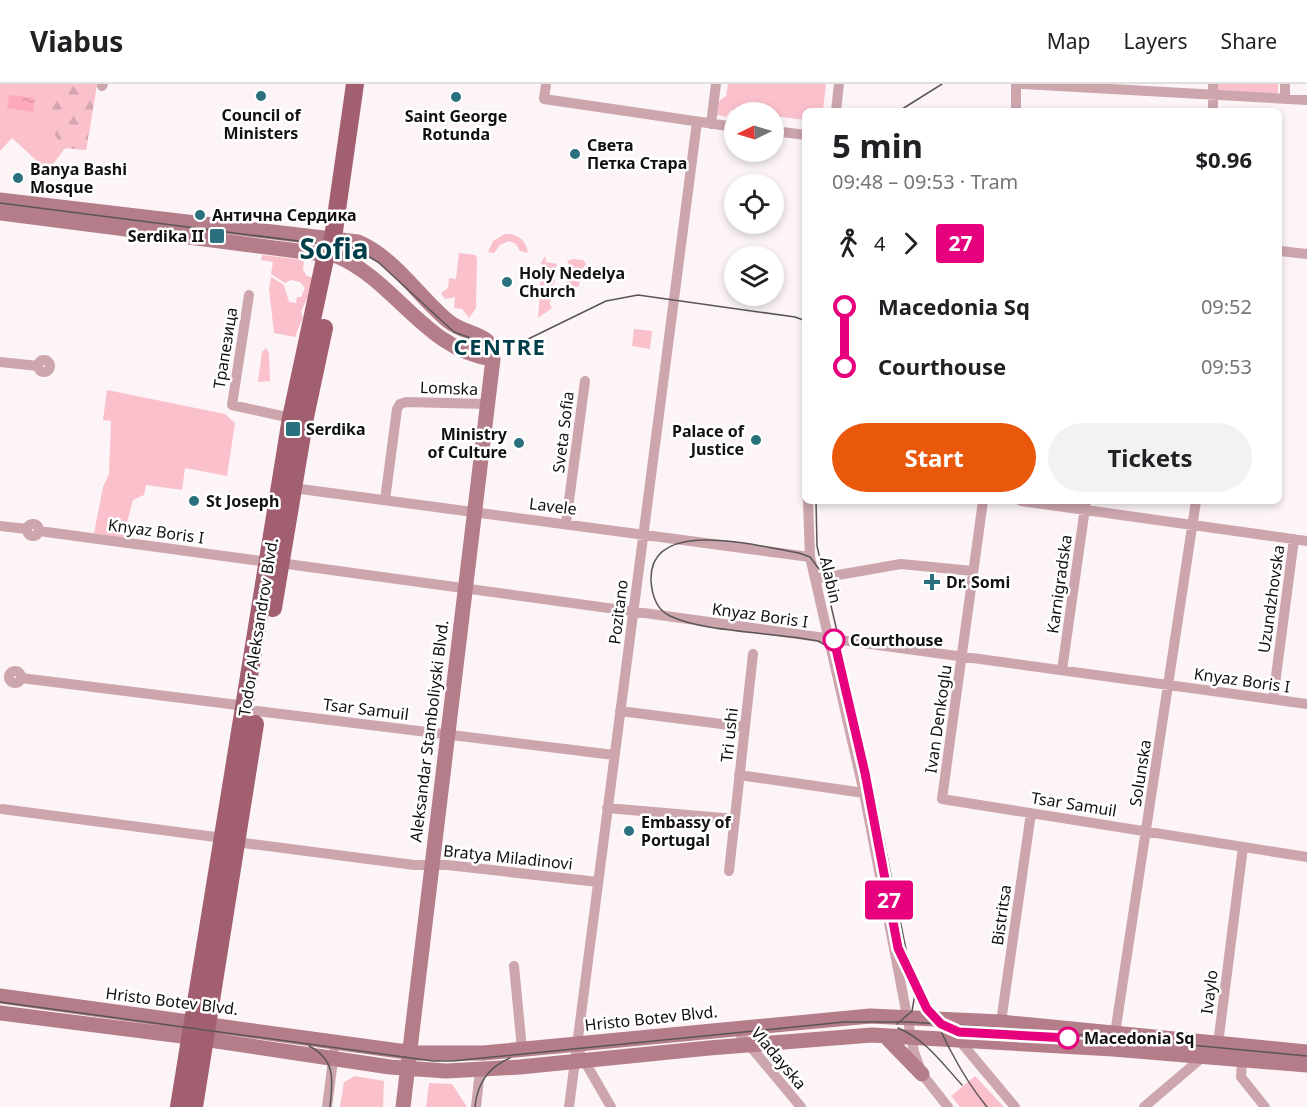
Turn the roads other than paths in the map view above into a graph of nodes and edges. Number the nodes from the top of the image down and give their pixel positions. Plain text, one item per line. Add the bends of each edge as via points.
1 (355, 84) edge
2 (546, 84) edge
3 (716, 84) edge
4 (839, 84) edge
5 (1016, 84) edge
6 (1023, 84) edge
7 (1285, 84) edge
8 (1213, 89) edge
9 (1285, 98) junction
10 (1307, 100) edge
11 (836, 108) edge
12 (1016, 108) edge
13 (1213, 108) edge
14 (697, 122) junction
15 (711, 124) junction
16 (724, 126) edge
17 (784, 132) edge
18 (802, 134) edge
19 (0, 200) edge
20 (0, 213) edge
21 (332, 249) junction
22 (1282, 250) edge
23 (1307, 254) edge
24 (249, 295) dead end
25 (492, 353) junction
26 (0, 362) edge
27 (38, 366) dead end
28 (585, 381) dead end
29 (487, 404) junction
30 (291, 418) junction
31 (292, 488) junction
32 (385, 500) junction
33 (808, 504) edge
34 (983, 504) edge
35 (1059, 504) edge
36 (1196, 504) edge
37 (1085, 506) edge
38 (474, 512) junction
39 (566, 523) junction
40 (1193, 525) junction
41 (0, 526) edge
42 (643, 533) junction
43 (1294, 539) junction
44 (1307, 541) edge
45 (810, 557) junction
46 (274, 562) junction
47 (973, 571) junction
48 (815, 579) junction
49 (465, 588) junction
50 (633, 611) junction
51 (830, 639) junction
52 (753, 654) dead end
53 (961, 657) junction
54 (1062, 670) junction
55 (4, 676) edge
56 (1169, 685) junction
57 (1273, 699) junction
58 (1307, 704) edge
59 (251, 708) junction
60 (620, 711) junction
61 (745, 727) junction
62 (447, 734) junction
63 (614, 755) junction
64 (740, 775) junction
65 (864, 793) junction
66 (942, 799) joint
67 (1, 808) edge
68 (607, 808) junction
69 (1031, 813) junction
70 (735, 819) junction
71 (1147, 831) junction
72 (230, 840) junction
73 (1244, 847) junction
74 (1307, 857) edge
75 (432, 864) junction
76 (729, 871) dead end
77 (598, 882) junction
78 (514, 966) dead end
79 (0, 996) edge
80 (0, 1014) edge
81 (908, 1017) junction
82 (932, 1019) junction
83 (1001, 1022) junction
84 (735, 1028) junction
85 (199, 1030) junction
86 (885, 1036) junction
87 (912, 1039) junction
88 (959, 1040) junction
89 (977, 1040) junction
90 (1114, 1041) junction
91 (577, 1044) junction
92 (1218, 1044) junction
93 (748, 1045) junction
94 (522, 1048) junction
95 (334, 1050) junction
96 (1307, 1052) edge
97 (409, 1053) junction
98 (972, 1057) junction
99 (1205, 1057) junction
100 (1242, 1060) junction
101 (579, 1062) junction
102 (1307, 1065) edge
103 (407, 1069) junction
104 (480, 1070) junction
105 (922, 1074) junction
106 (179, 1107) edge
107 (194, 1107) edge
108 (327, 1107) edge
109 (403, 1107) edge
110 (476, 1107) edge
111 (569, 1107) edge
112 (610, 1107) edge
113 (801, 1107) edge
114 (948, 1107) edge
115 (1015, 1107) edge
116 (1144, 1107) edge
117 (1265, 1107) edge

1 - 21 main road
2 - 14 street via 544,99
3 - 15 street
4 - 11 street
5 - 12 street
6 - 8 street
7 - 9 street
8 - 9 street
8 - 13 street
9 - 10 street
14 - 15 street
14 - 42 street, Pozitano
15 - 16 street
17 - 18 street
19 - 21 main road
20 - 21 main road
21 - 25 main road via 369,274 442,341 461,351
21 - 25 main road via 358,242 375,250 448,321 469,334 486,338
21 - 30 main road, Todor Aleksandrov Blvd.
21 - 31 main road, Todor Aleksandrov Blvd.
22 - 23 street
24 - 30 street, Трапезица via 232,405
25 - 29 main road, Aleksandar Stamboliyski Blvd.
26 - 27 street
28 - 39 street, Sveta Sofia
29 - 32 street, Lomska via 400,404
29 - 38 main road, Aleksandar Stamboliyski Blvd.
30 - 46 main road, Todor Aleksandrov Blvd.
31 - 32 street, Lavele
31 - 46 main road, Todor Aleksandrov Blvd.
32 - 38 street, Lavele
33 - 45 street, Alabin
34 - 47 street, Ivan Denkoglu
35 - 37 street
36 - 40 street, Solunska
37 - 40 street
37 - 54 street, Karnigradska
38 - 39 street, Lavele
38 - 49 main road, Aleksandar Stamboliyski Blvd.
39 - 42 street, Lavele
40 - 43 street
40 - 56 street, Solunska
41 - 46 street, Knyaz Boris I via 27,529 34,524 39,531
42 - 45 street, Lavele
42 - 50 street, Pozitano
43 - 44 street
43 - 57 street, Uzundzhovska
45 - 48 street, Alabin
46 - 49 street, Knyaz Boris I
46 - 59 main road, Todor Aleksandrov Blvd.
47 - 48 street via 901,564
47 - 53 street, Ivan Denkoglu
48 - 51 street, Alabin
49 - 50 street, Knyaz Boris I
49 - 62 main road, Aleksandar Stamboliyski Blvd.
50 - 51 street, Knyaz Boris I
50 - 60 street, Pozitano
51 - 53 street, Knyaz Boris I
51 - 65 street, Alabin
52 - 61 street, Tri ushi
53 - 54 street, Knyaz Boris I
53 - 66 street, Ivan Denkoglu
54 - 56 street, Knyaz Boris I
55 - 59 street, Tsar Samuil via 14,683 21,678
56 - 57 street, Knyaz Boris I
56 - 71 street, Solunska
57 - 58 street, Knyaz Boris I
59 - 62 street, Tsar Samuil
59 - 72 main road, Todor Aleksandrov Blvd.
60 - 61 street
60 - 63 street, Pozitano
61 - 64 street, Tri ushi
62 - 63 street, Tsar Samuil
62 - 75 main road, Aleksandar Stamboliyski Blvd.
63 - 68 street, Pozitano
64 - 65 street
64 - 70 street, Tri ushi
65 - 81 street, Alabin
66 - 69 street, Tsar Samuil
67 - 72 street, Bratya Miladinovi
68 - 70 street
68 - 77 street, Pozitano
69 - 71 street, Tsar Samuil
69 - 83 street, Bistritsa
70 - 76 street, Tri ushi
71 - 73 street, Tsar Samuil
71 - 90 street, Solunska
72 - 75 street, Bratya Miladinovi
72 - 85 main road, Todor Aleksandrov Blvd.
73 - 74 street, Tsar Samuil
73 - 92 street, Ivaylo
75 - 77 street, Bratya Miladinovi
75 - 97 main road, Aleksandar Stamboliyski Blvd.
77 - 91 street, Pozitano
78 - 94 street
79 - 85 main road, Hristo Botev Blvd.
80 - 85 main road, Hristo Botev Blvd.
81 - 82 main road, Hristo Botev Blvd.
81 - 84 main road, Hristo Botev Blvd. via 843,1017
81 - 87 street, Alabin
82 - 83 main road, Hristo Botev Blvd.
82 - 88 street
83 - 90 main road, Hristo Botev Blvd.
84 - 91 main road, Hristo Botev Blvd.
84 - 93 street, Vladayska
85 - 95 main road, Hristo Botev Blvd.
85 - 106 main road, Todor Aleksandrov Blvd.
85 - 107 main road, Todor Aleksandrov Blvd.
86 - 87 main road, Hristo Botev Blvd.
86 - 93 main road, Hristo Botev Blvd.
86 - 105 main road
87 - 88 main road, Hristo Botev Blvd.
87 - 105 street, Alabin
88 - 89 main road, Hristo Botev Blvd.
88 - 98 street
89 - 90 main road, Hristo Botev Blvd.
89 - 98 street via 972,1046
90 - 92 main road, Hristo Botev Blvd.
90 - 99 main road, Hristo Botev Blvd.
91 - 94 main road, Hristo Botev Blvd.
91 - 101 street, Pozitano
92 - 96 main road, Hristo Botev Blvd.
92 - 99 street
93 - 101 main road, Hristo Botev Blvd.
93 - 113 street, Vladayska
94 - 97 main road, Hristo Botev Blvd. via 465,1054
95 - 97 main road, Hristo Botev Blvd.
95 - 103 main road, Hristo Botev Blvd.
95 - 108 street
97 - 103 main road, Aleksandar Stamboliyski Blvd.
98 - 115 street
99 - 100 main road, Hristo Botev Blvd.
99 - 116 street
100 - 102 main road, Hristo Botev Blvd.
100 - 117 street via 1241,1077
101 - 104 main road, Hristo Botev Blvd.
101 - 111 street, Pozitano
101 - 112 street
103 - 104 main road, Hristo Botev Blvd.
103 - 109 main road, Aleksandar Stamboliyski Blvd.
104 - 110 street
105 - 114 street

